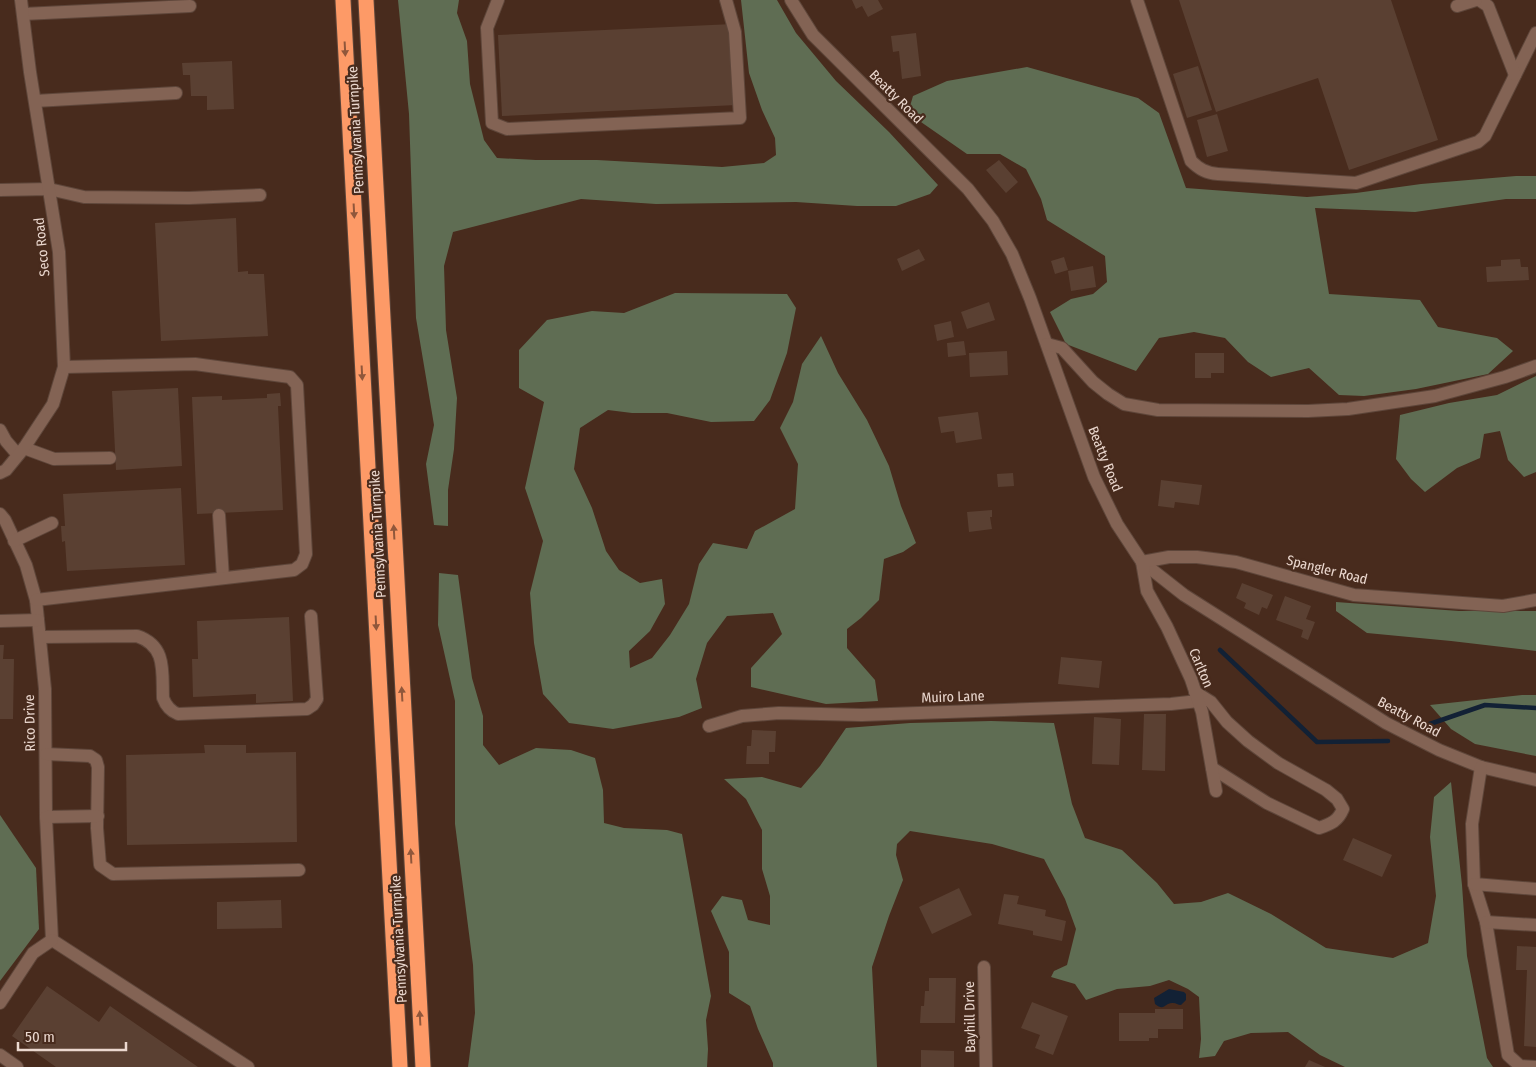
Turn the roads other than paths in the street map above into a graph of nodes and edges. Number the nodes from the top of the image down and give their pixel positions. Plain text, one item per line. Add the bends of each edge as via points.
1 (21, 0) edge
2 (343, 0) edge
3 (366, 0) edge
4 (498, 0) edge
5 (726, 0) edge
6 (791, 0) edge
7 (1137, 0) edge
8 (1477, 0) edge
9 (190, 6) dead end
10 (1457, 6) dead end
11 (23, 14) junction
12 (1536, 34) edge
13 (1515, 75) junction
14 (176, 93) dead end
15 (35, 101) junction
16 (49, 189) junction
17 (0, 190) edge
18 (260, 195) dead end
19 (1046, 344) junction
20 (1536, 366) edge
21 (64, 367) junction
22 (0, 430) edge
23 (21, 452) junction
24 (110, 458) dead end
25 (0, 474) edge
26 (0, 514) edge
27 (219, 516) dead end
28 (52, 523) dead end
29 (14, 541) junction
30 (1142, 562) junction
31 (224, 578) junction
32 (36, 600) junction
33 (1536, 600) edge
34 (311, 616) dead end
35 (38, 620) junction
36 (0, 621) edge
37 (40, 637) junction
38 (1197, 697) junction
39 (710, 726) dead end
40 (46, 754) junction
41 (1481, 767) junction
42 (1212, 768) junction
43 (1536, 780) edge
44 (1216, 791) dead end
45 (98, 816) junction
46 (46, 817) junction
47 (299, 870) dead end
48 (1474, 884) junction
49 (1536, 889) edge
50 (1486, 922) junction
51 (1536, 925) edge
52 (52, 940) junction
53 (984, 967) dead end
54 (0, 1004) edge
55 (0, 1055) edge
56 (1536, 1066) edge
57 (17, 1067) edge
58 (248, 1067) edge
59 (400, 1067) edge
60 (423, 1067) edge
61 (986, 1067) edge

1 - 11 street, Seco Road
2 -> 59 highway, Pennsylvania Turnpike
60 -> 3 highway, Pennsylvania Turnpike
4 - 5 street via 487,28 492,123 507,128 740,118 735,32
6 - 19 street, Beatty Road via 812,34 968,189 993,221 1012,254
7 - 13 street via 1192,161 1208,173 1361,182 1478,142 1485,136
8 - 10 street
8 - 13 street via 1488,6
9 - 11 street
11 - 15 street, Seco Road
12 - 13 street
14 - 15 street
15 - 16 street, Seco Road
16 - 17 street
16 - 18 street via 84,197
16 - 21 street, Seco Road via 59,252
19 - 20 street via 1062,348 1093,382 1124,404 1158,410 1348,409 1435,396
19 - 30 street, Beatty Road via 1094,478 1116,524
21 - 23 street, Seco Road via 53,404
21 - 31 street via 195,364 284,375 298,385 305,559 294,570
22 - 23 street
23 - 24 street via 54,459
23 - 25 street, Seco Road
26 - 29 street, Rico Drive
27 - 31 street
28 - 29 street
29 - 32 street, Rico Drive via 26,565
30 - 33 street, Spangler Road via 1169,557 1236,562 1354,595 1503,606
30 - 38 street, Carlton via 1147,591 1167,627
30 - 41 street, Beatty Road via 1184,595 1386,723
31 - 32 street
32 - 35 street, Rico Drive
34 - 37 street via 317,699 307,709 178,714 165,704 161,658 146,638
35 - 36 street
35 - 37 street, Rico Drive
37 - 40 street, Rico Drive
38 - 39 street, Muiro Lane via 1171,704 862,715 779,712 742,716
38 - 42 street, Carlton
38 - 42 street via 1211,702 1248,742 1278,764 1326,790 1343,809 1332,824 1319,828 1268,803
40 - 45 street via 90,756 96,760
40 - 46 street, Rico Drive
41 - 43 street, Beatty Road
41 - 48 street via 1472,824
42 - 44 street, Carlton
45 - 46 street
45 - 47 street via 100,865 114,874
46 - 52 street, Rico Drive
48 - 49 street
48 - 50 street
50 - 51 street
50 - 56 street via 1508,1055 1520,1066
52 - 54 street via 32,953
52 - 58 street
53 - 61 street, Bayhill Drive
55 - 57 street

